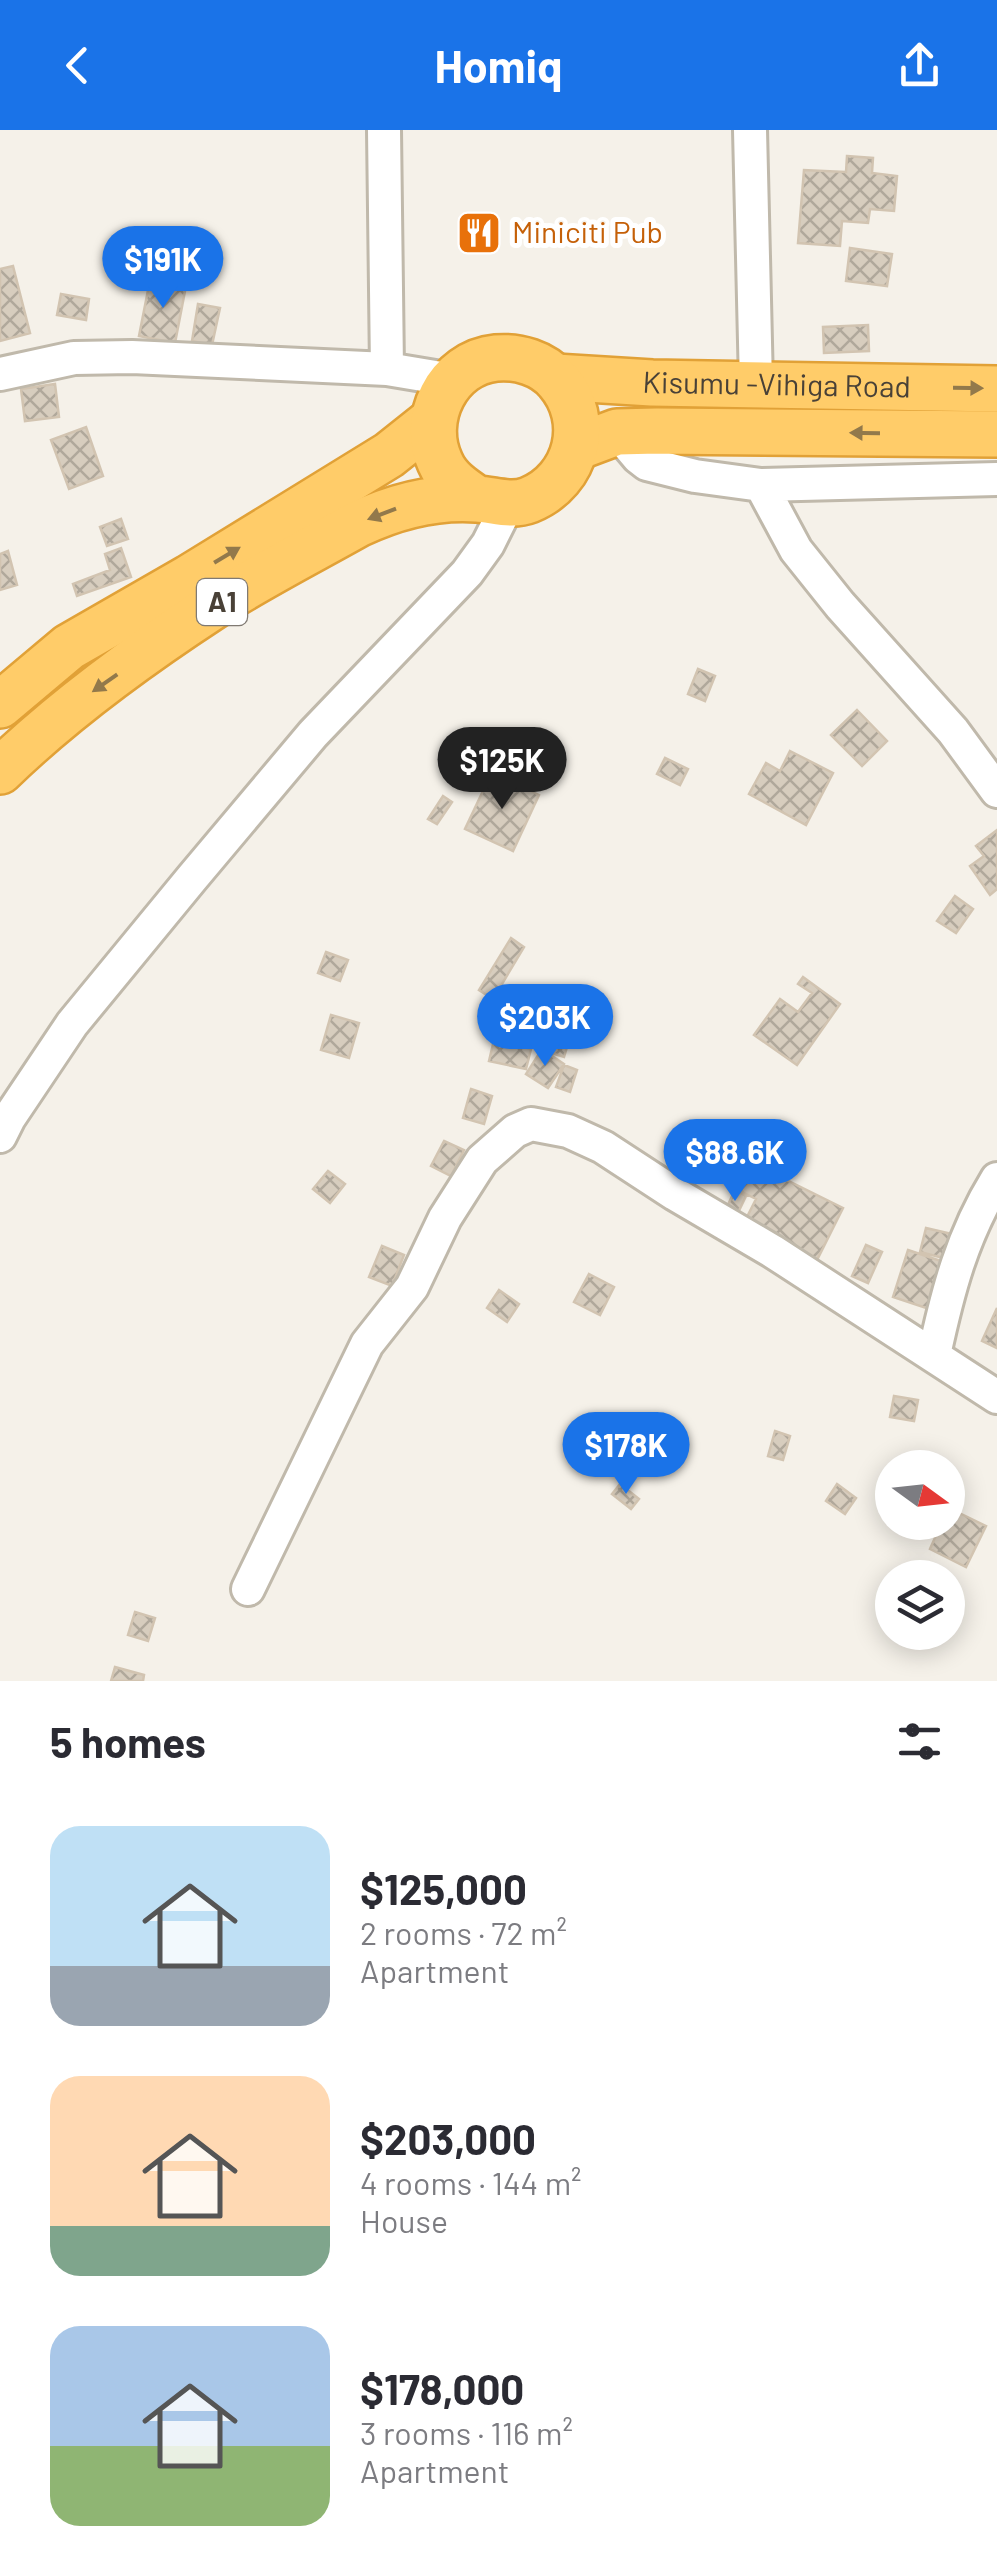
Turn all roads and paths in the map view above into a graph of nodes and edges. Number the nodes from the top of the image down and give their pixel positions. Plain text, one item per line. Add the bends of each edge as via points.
1 (384, 130) edge
2 (750, 130) edge
3 (387, 369) junction
4 (0, 374) edge
5 (556, 377) junction
6 (452, 380) junction
7 (756, 384) junction
8 (997, 389) edge
9 (433, 420) junction
10 (997, 434) edge
11 (597, 440) junction
12 (997, 480) edge
13 (761, 485) junction
14 (493, 501) junction
15 (0, 705) edge
16 (0, 771) edge
17 (997, 791) edge
18 (0, 1136) edge
19 (997, 1179) edge
20 (934, 1355) junction
21 (997, 1397) edge
22 (248, 1589) dead end

1 - 3 street
2 - 7 street
3 - 4 street via 74,358
3 - 6 street
5 - 6 highway via 537,364 492,358
5 - 7 highway, Kisumu -Vihiga Road
5 - 11 highway via 578,422
6 - 9 highway, A1
7 -> 8 highway, Kisumu -Vihiga Road
9 - 14 highway via 440,465 456,485
15 -> 9 highway, A1 via 68,647 389,455
10 -> 11 highway, Kisumu -Vihiga Road via 677,431
11 - 13 street via 647,464
11 - 14 highway, A1 via 550,489 527,501
12 - 13 street
13 - 17 street via 796,550
14 -> 16 highway, A1 via 411,504 342,533 213,607 84,697
14 - 18 street via 488,544 467,573 313,734 72,1024
19 - 20 street via 961,1252
20 - 21 street
20 - 22 street via 603,1147 531,1124 514,1130 482,1160 412,1287 367,1344

